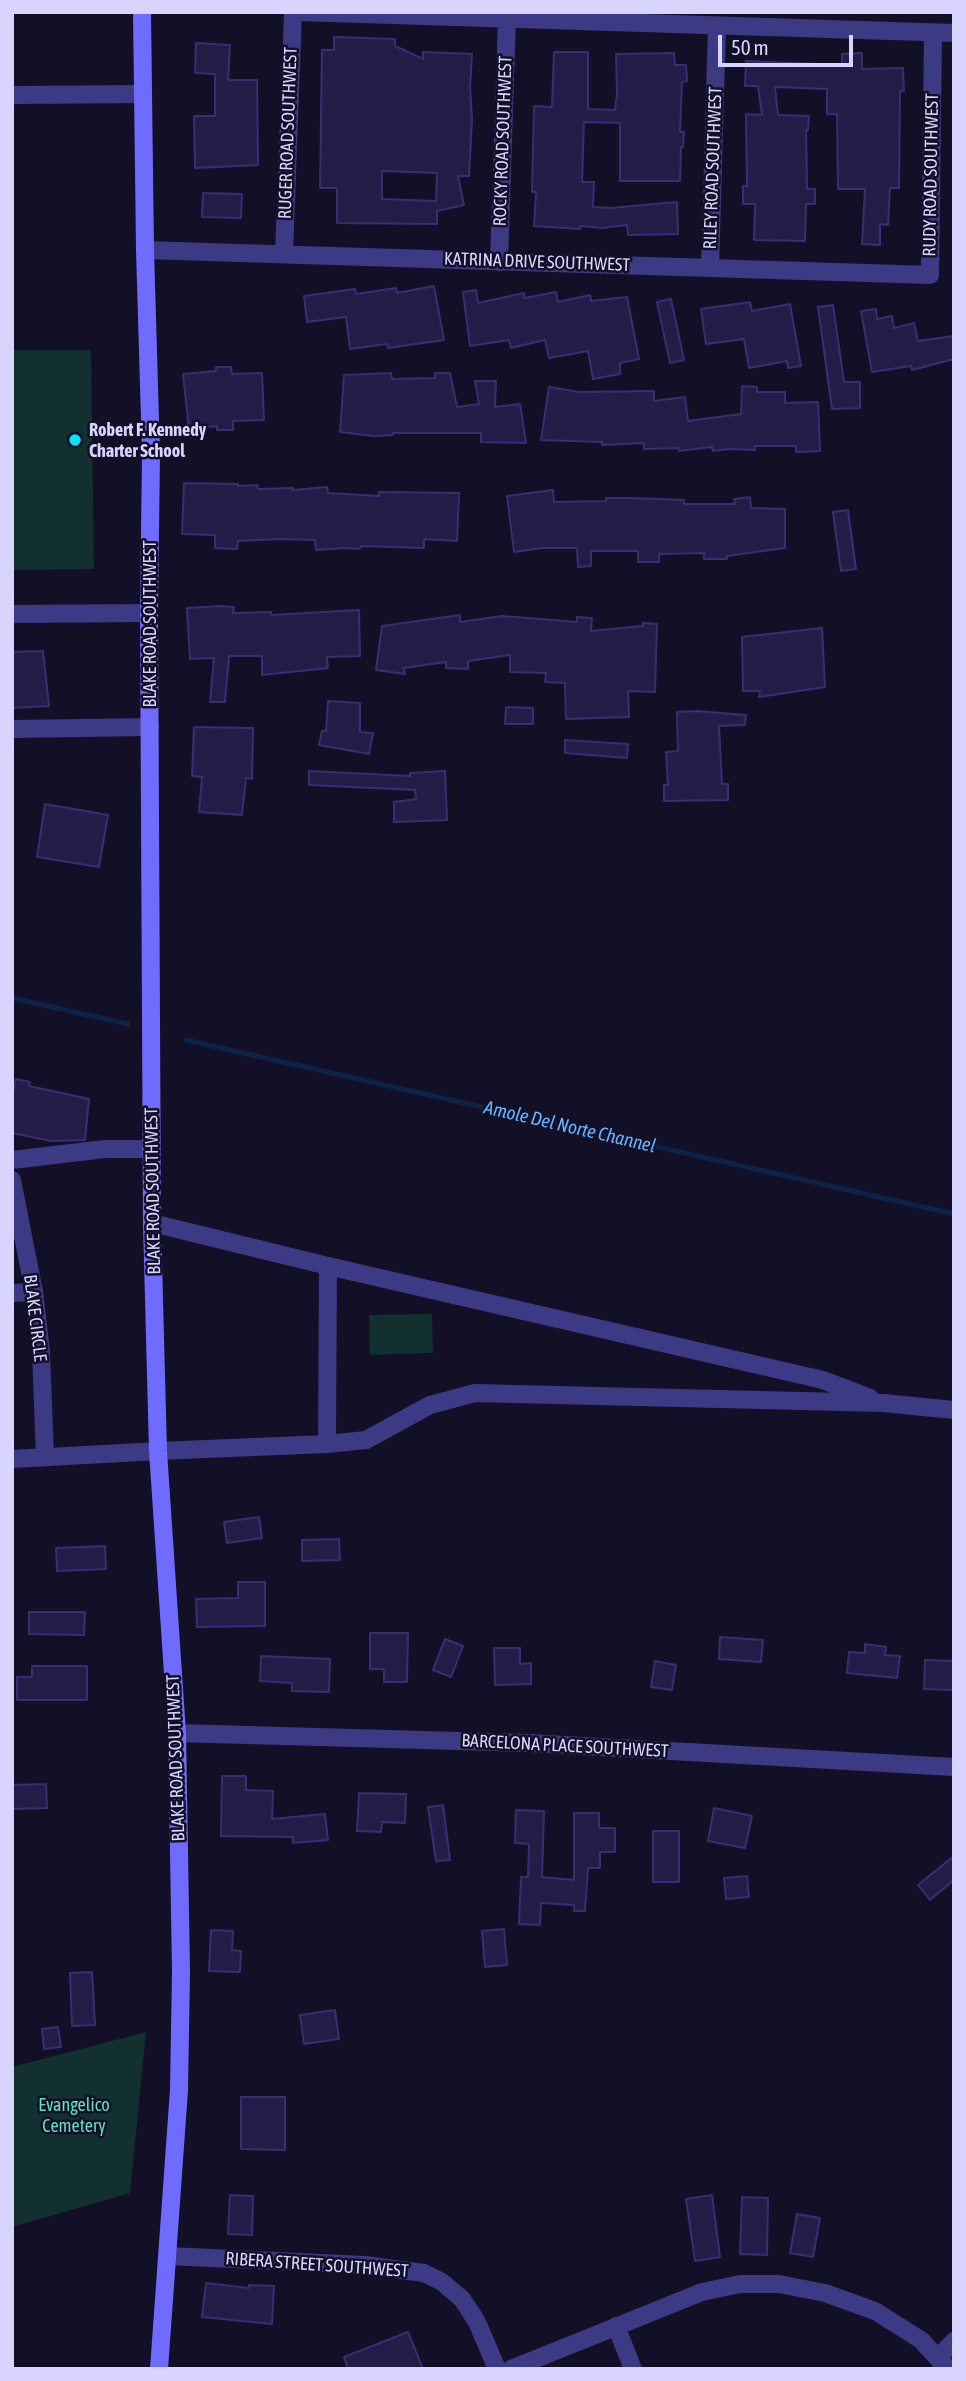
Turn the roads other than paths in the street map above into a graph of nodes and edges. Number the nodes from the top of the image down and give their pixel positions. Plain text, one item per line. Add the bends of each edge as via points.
1 (142, 12) edge
2 (293, 12) edge
3 (300, 12) edge
4 (507, 19) junction
5 (717, 26) junction
6 (933, 33) junction
7 (954, 33) edge
8 (143, 94) junction
9 (12, 95) edge
10 (145, 250) junction
11 (284, 254) junction
12 (499, 262) junction
13 (709, 267) junction
14 (930, 275) joint
15 (149, 613) junction
16 (12, 614) edge
17 (150, 727) junction
18 (12, 729) edge
19 (151, 1149) junction
20 (12, 1160) edge
21 (12, 1180) edge
22 (152, 1223) junction
23 (328, 1266) junction
24 (34, 1292) junction
25 (12, 1293) edge
26 (883, 1403) junction
27 (954, 1410) edge
28 (327, 1444) junction
29 (158, 1451) junction
30 (45, 1457) junction
31 (12, 1459) edge
32 (177, 1733) junction
33 (954, 1767) edge
34 (168, 2256) junction
35 (616, 2326) junction
36 (954, 2341) edge
37 (943, 2363) edge
38 (159, 2369) edge
39 (497, 2369) edge
40 (511, 2369) edge
41 (633, 2369) edge

1 - 8 main road, BLAKE ROAD SOUTHWEST
2 - 11 street, RUGER ROAD SOUTHWEST
3 - 4 street
4 - 5 street
4 - 12 street, ROCKY ROAD SOUTHWEST
5 - 6 street
5 - 13 street, RILEY ROAD SOUTHWEST
6 - 7 street
6 - 14 street, RUDY ROAD SOUTHWEST
8 - 9 street
8 - 10 main road, BLAKE ROAD SOUTHWEST
10 - 11 street, KATRINA DRIVE SOUTHWEST
10 - 15 main road, BLAKE ROAD SOUTHWEST via 151,453
11 - 12 street, KATRINA DRIVE SOUTHWEST
12 - 13 street, KATRINA DRIVE SOUTHWEST
13 - 14 street, KATRINA DRIVE SOUTHWEST
15 - 16 street
15 - 17 main road, BLAKE ROAD SOUTHWEST
17 - 18 street
17 - 19 main road, BLAKE ROAD SOUTHWEST
19 - 20 street via 106,1149
19 - 22 main road, BLAKE ROAD SOUTHWEST
21 - 24 street, BLAKE CIRCLE
22 - 23 street
22 - 29 main road, BLAKE ROAD SOUTHWEST
23 - 26 street via 824,1380
23 - 28 street
24 - 25 street
24 - 30 street, BLAKE CIRCLE
26 - 27 street
26 - 28 street via 475,1393 430,1405 366,1440
28 - 29 street
29 - 30 street
29 - 32 main road, BLAKE ROAD SOUTHWEST
30 - 31 street
32 - 33 street, BARCELONA PLACE SOUTHWEST via 528,1743
32 - 34 main road, BLAKE ROAD SOUTHWEST via 179,2091
34 - 38 main road, BLAKE ROAD SOUTHWEST
34 - 39 street, RIBERA STREET SOUTHWEST via 363,2265 424,2273 462,2299
35 - 37 street via 702,2292 740,2284 779,2284 825,2293 875,2311 921,2340
35 - 40 street
35 - 41 street
36 - 37 street

